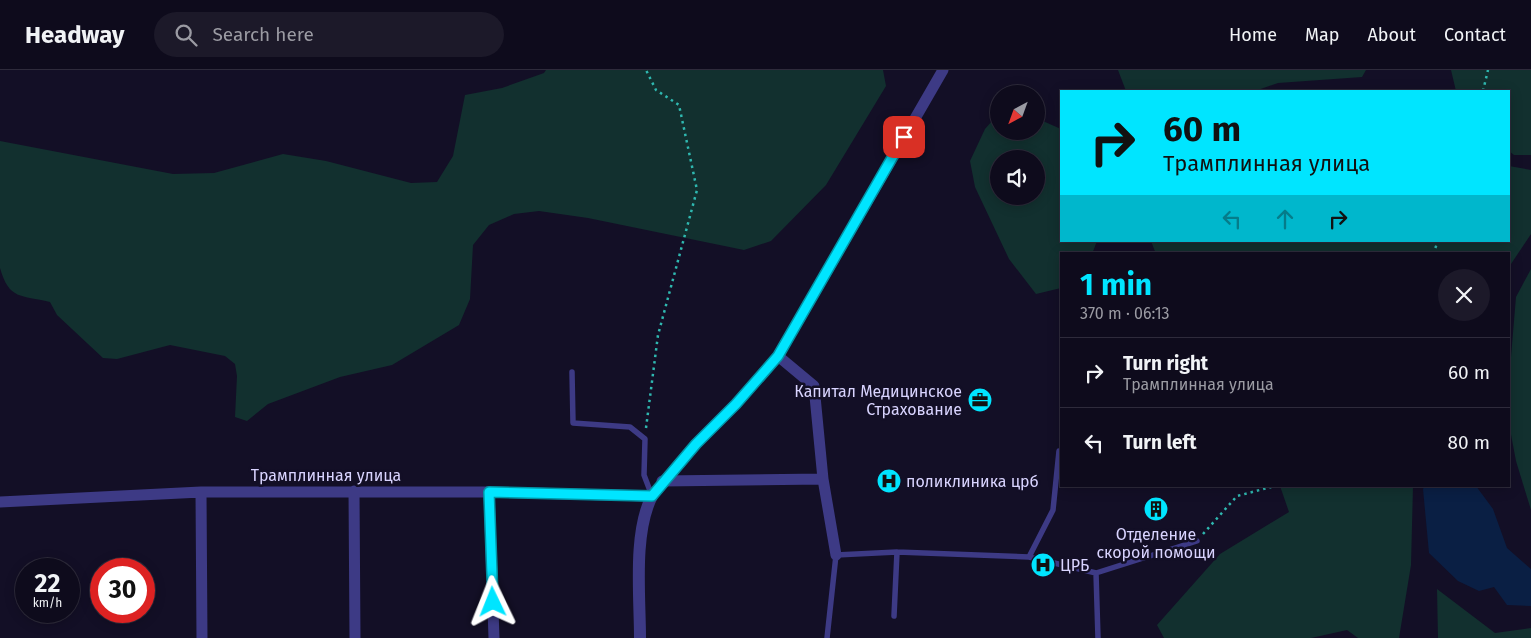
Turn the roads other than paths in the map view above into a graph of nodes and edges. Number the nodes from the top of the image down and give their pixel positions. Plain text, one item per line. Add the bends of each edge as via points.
1 (943, 70) edge
2 (778, 356) junction
3 (572, 372) dead end
4 (1059, 451) dead end
5 (823, 479) junction
6 (662, 481) junction
7 (354, 491) junction
8 (201, 492) junction
9 (489, 492) junction
10 (652, 496) junction
11 (0, 502) edge
12 (1197, 541) road end
13 (897, 552) junction
14 (836, 555) junction
15 (1028, 557) junction
16 (1096, 573) junction
17 (894, 616) dead end
18 (202, 638) edge
19 (354, 638) edge
20 (494, 638) edge
21 (640, 638) edge
22 (827, 638) edge
23 (1098, 638) edge

1 - 2 street
2 - 5 street via 814,386
2 - 6 street
3 - 10 lane via 573,422 630,427 645,439 644,475
4 - 15 lane via 1053,510
5 - 6 street
5 - 14 street
6 - 10 street
7 - 8 street, Трамплинная улица
7 - 9 street, Трамплинная улица
7 - 19 street
8 - 11 street, Трамплинная улица
8 - 18 street
9 - 10 street, Трамплинная улица
9 - 20 street
10 - 21 street via 644,511 641,530
12 - 16 lane
13 - 14 lane
13 - 15 lane
13 - 17 lane
14 - 22 lane
15 - 16 lane
16 - 23 lane

